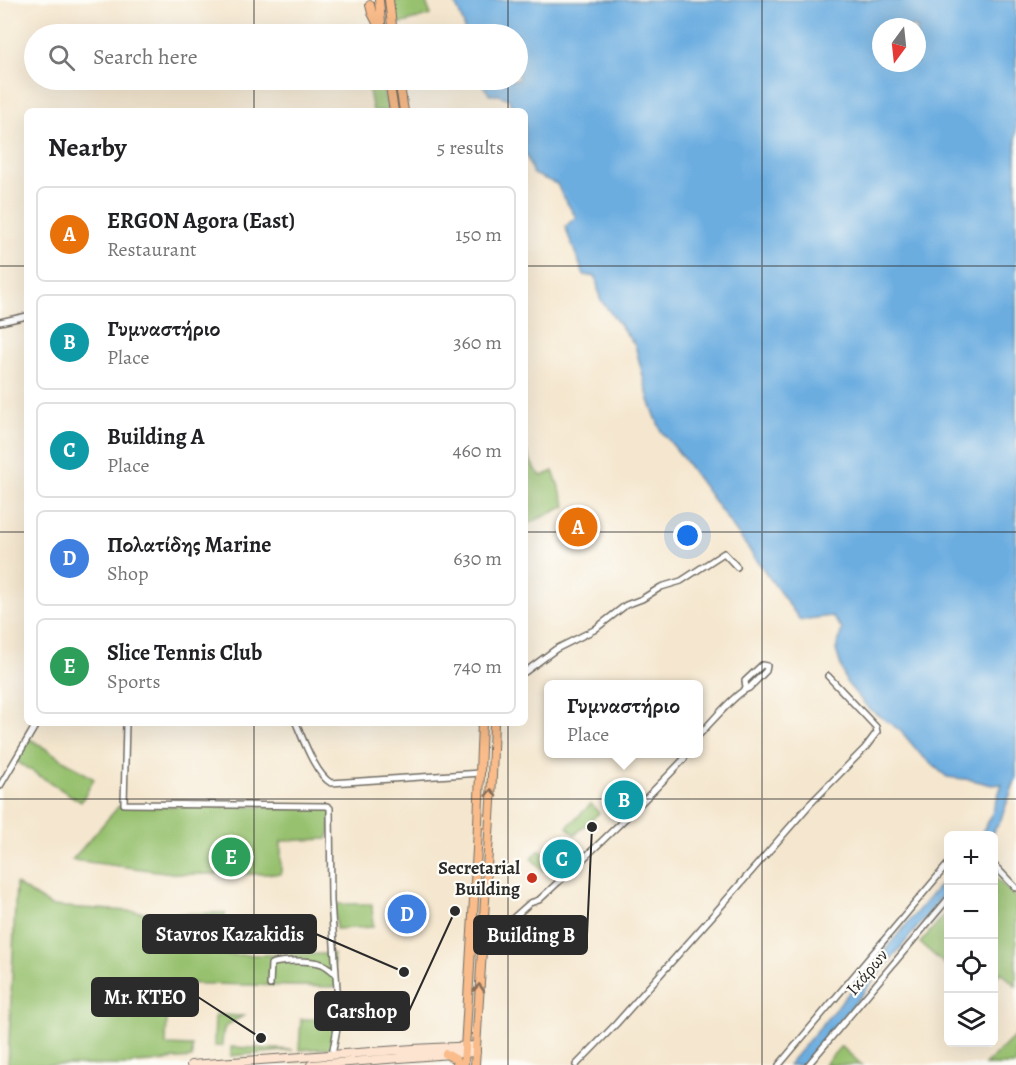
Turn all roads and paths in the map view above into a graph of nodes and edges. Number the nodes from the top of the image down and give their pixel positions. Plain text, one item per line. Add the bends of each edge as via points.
1 (379, 0) edge
2 (389, 0) edge
3 (370, 3) edge
4 (377, 24) edge
5 (381, 24) edge
6 (392, 24) edge
7 (390, 90) edge
8 (401, 90) edge
9 (393, 108) edge
10 (404, 108) edge
11 (24, 317) edge
12 (0, 322) edge
13 (737, 567) dead end
14 (528, 670) edge
15 (828, 676) dead end
16 (746, 688) junction
17 (35, 726) edge
18 (126, 726) edge
19 (297, 726) edge
20 (482, 726) edge
21 (494, 726) edge
22 (703, 731) edge
23 (684, 758) edge
24 (481, 773) junction
25 (0, 786) edge
26 (944, 869) edge
27 (998, 870) edge
28 (1016, 888) edge
29 (944, 904) edge
30 (482, 946) junction
31 (335, 973) junction
32 (270, 985) dead end
33 (465, 1049) junction
34 (476, 1049) junction
35 (446, 1054) junction
36 (331, 1061) edge
37 (191, 1065) edge
38 (311, 1065) edge
39 (461, 1065) edge
40 (474, 1065) edge
41 (576, 1065) edge
42 (779, 1065) edge
43 (808, 1065) edge

1 - 5 main road
2 - 6 main road
3 - 4 main road
7 - 9 main road
8 - 10 main road
11 - 12 street
13 - 14 street via 724,553 681,581 626,605 594,630 556,649
15 - 41 street via 876,727 874,737
16 - 16 street via 745,681 762,665 767,666
16 - 22 street
17 - 25 street
18 - 31 street via 124,804 327,806 331,810
19 - 24 street via 319,771 331,783
20 - 24 main road
30 -> 21 main road
23 - 30 street via 539,900 530,903
24 - 33 main road
26 - 42 street
27 - 28 street
29 - 43 street, Ικάρων
34 -> 30 main road
31 - 32 street via 323,964 279,962 271,964
31 - 36 street via 339,1018
33 - 34 street
33 - 35 street
33 - 36 street
33 - 39 main road
34 - 40 main road
35 - 36 street
35 - 39 main road
36 - 37 street
36 - 38 street

